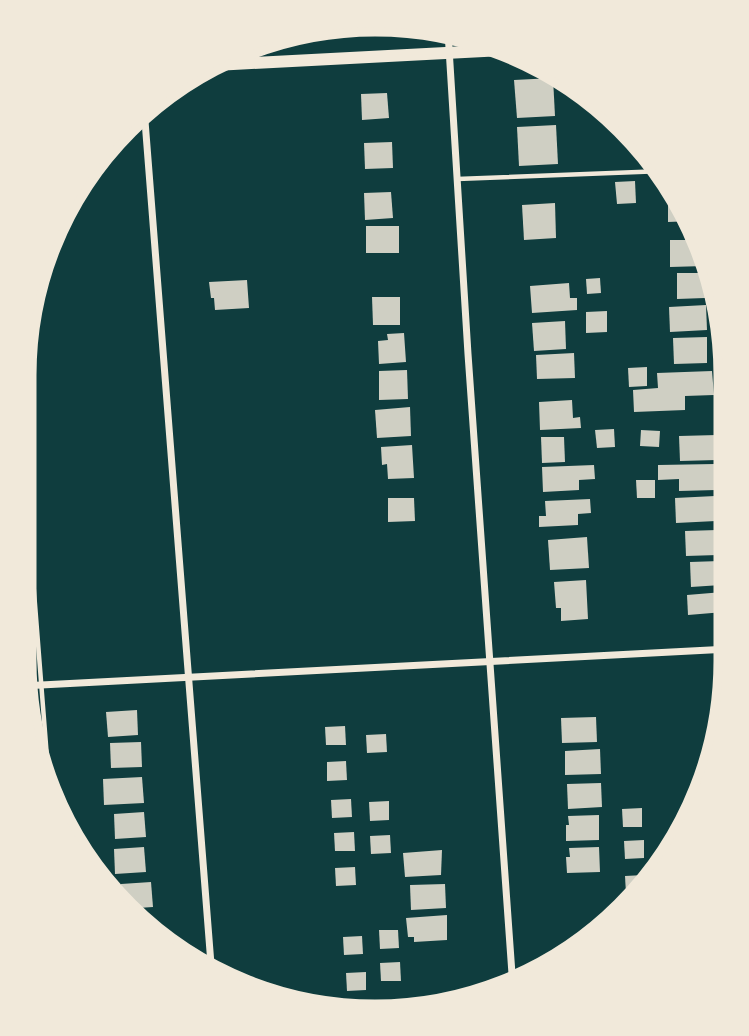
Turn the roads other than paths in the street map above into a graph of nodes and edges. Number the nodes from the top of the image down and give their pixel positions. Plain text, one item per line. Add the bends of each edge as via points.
1 (449, 40) edge
2 (487, 51) edge
3 (450, 53) junction
4 (229, 64) edge
5 (145, 120) edge
6 (651, 172) edge
7 (457, 179) junction
8 (32, 554) edge
9 (718, 650) edge
10 (490, 661) junction
11 (189, 677) junction
12 (43, 685) junction
13 (32, 686) edge
14 (48, 766) edge
15 (211, 963) edge
16 (512, 975) edge

1 - 3 street
2 - 3 street
3 - 4 street
3 - 7 street
5 - 11 street
6 - 7 lane
7 - 10 street
8 - 12 lane
9 - 10 street
10 - 11 street
10 - 16 street
11 - 12 street
11 - 15 street
12 - 13 street
12 - 14 lane

